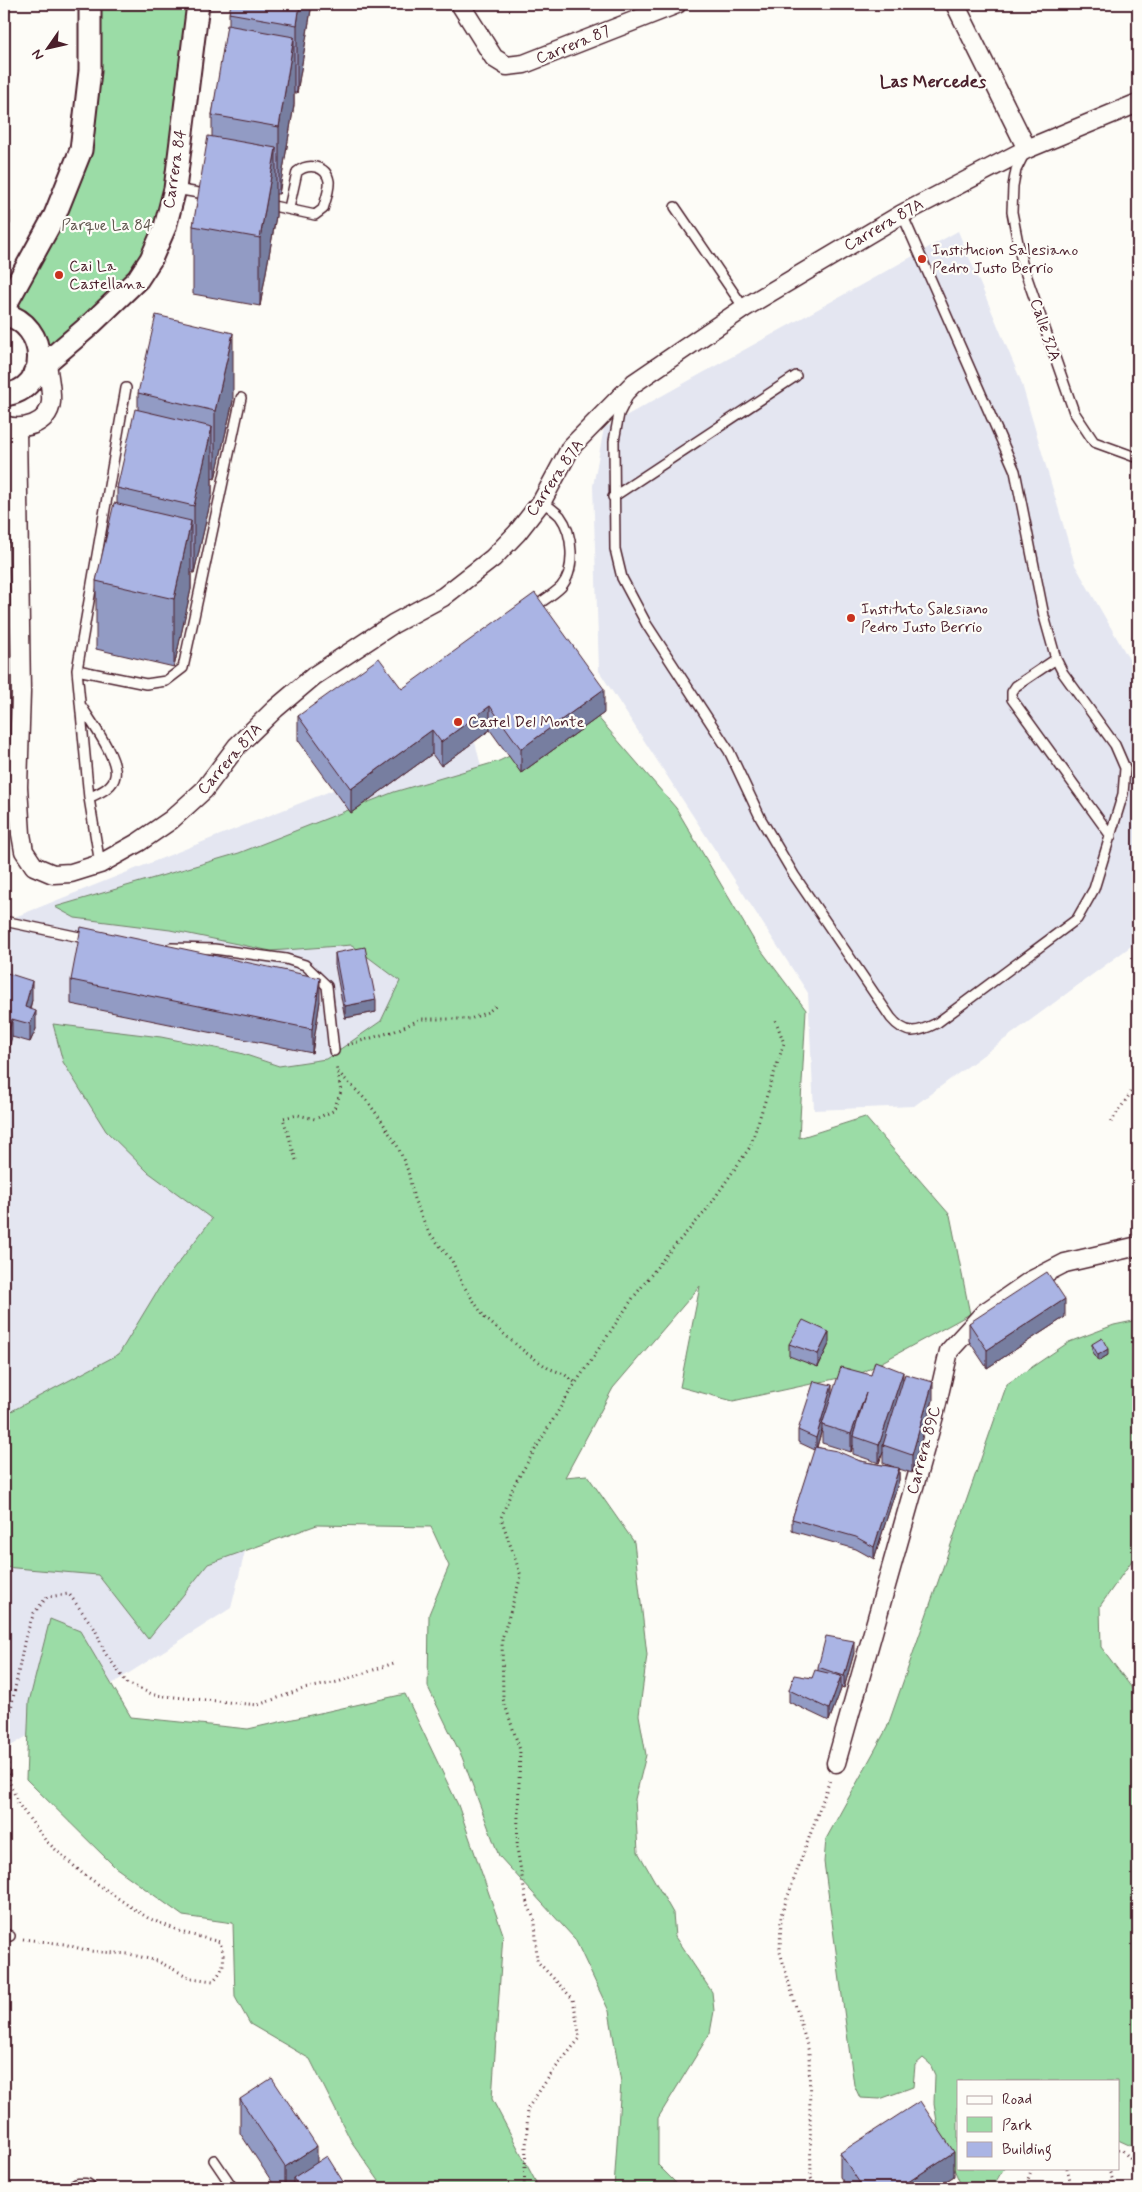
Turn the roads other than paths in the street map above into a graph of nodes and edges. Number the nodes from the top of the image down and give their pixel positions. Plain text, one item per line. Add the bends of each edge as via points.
1 (90, 4) edge
2 (198, 4) edge
3 (460, 4) edge
4 (955, 4) edge
5 (669, 5) edge
6 (1138, 103) edge
7 (1026, 149) junction
8 (175, 189) junction
9 (222, 197) edge
10 (250, 202) edge
11 (289, 208) junction
12 (675, 208) dead end
13 (902, 214) junction
14 (4, 308) edge
15 (744, 308) junction
16 (4, 314) edge
17 (41, 368) junction
18 (796, 376) dead end
19 (634, 384) junction
20 (126, 388) dead end
21 (4, 395) edge
22 (241, 398) dead end
23 (10, 426) edge
24 (1138, 458) edge
25 (614, 497) junction
26 (542, 501) junction
27 (96, 557) junction
28 (105, 559) edge
29 (193, 578) dead end
30 (202, 580) junction
31 (524, 614) edge
32 (1056, 659) junction
33 (77, 670) junction
34 (80, 704) junction
35 (89, 798) junction
36 (1111, 836) junction
37 (100, 864) junction
38 (4, 921) edge
39 (102, 941) edge
40 (157, 947) edge
41 (334, 1051) road end
42 (1138, 1246) edge
43 (836, 1763) road end
44 (214, 2160) dead end
45 (78, 2188) edge
46 (86, 2188) edge
47 (233, 2188) edge

1 - 14 street via 90,71 81,150 55,215
2 - 8 street, Carrera 84
3 - 5 street, Carrera 87 via 494,58 508,66 524,64
4 - 7 street
6 - 7 street, Carrera 87A
7 - 13 street, Carrera 87A
7 - 24 lane, Calle 32A via 1012,186 1012,212 1022,263 1074,412 1094,442
8 - 9 lane
8 - 17 street, Carrera 84 via 165,227 138,280
10 - 11 lane
11 - 11 lane via 297,172 304,166 324,171 329,182 323,209 315,215
12 - 15 lane
13 - 15 street, Carrera 87A
13 - 32 lane via 1015,471 1044,616
15 - 19 street, Carrera 87A
16 - 17 street via 21,320 34,334
17 - 21 street, Carrera 84 via 18,390
17 - 23 street via 51,403 47,412 34,424
18 - 25 lane
19 - 25 lane via 619,414 614,441
19 - 26 street, Carrera 87A via 571,447
20 - 27 lane
22 - 30 lane
23 - 37 street, Carrera 87A via 21,692 18,787 24,852 34,866 53,874 71,873
25 - 36 lane via 615,549 622,578 647,625 729,751 794,875 898,1026 920,1031 937,1023 1077,918 1094,890
26 - 31 lane via 561,517 570,538 571,558 562,586
26 - 37 street, Carrera 87A via 493,558 443,597 392,624 314,676 237,746 204,790 172,820
27 - 28 lane
27 - 33 lane
29 - 30 lane
30 - 33 lane via 183,668 166,681 146,684
32 - 36 lane via 1115,745 1125,768 1123,794
32 - 36 lane via 1016,686 1012,699
33 - 34 lane
34 - 35 lane
34 - 35 lane via 116,767 115,778
35 - 37 lane
38 - 39 lane
40 - 41 lane via 214,949 286,959 305,965 327,986
42 - 43 street, Carrera 89C via 1065,1264 1030,1282 984,1313 949,1351 934,1416
44 - 47 lane
45 - 46 street

